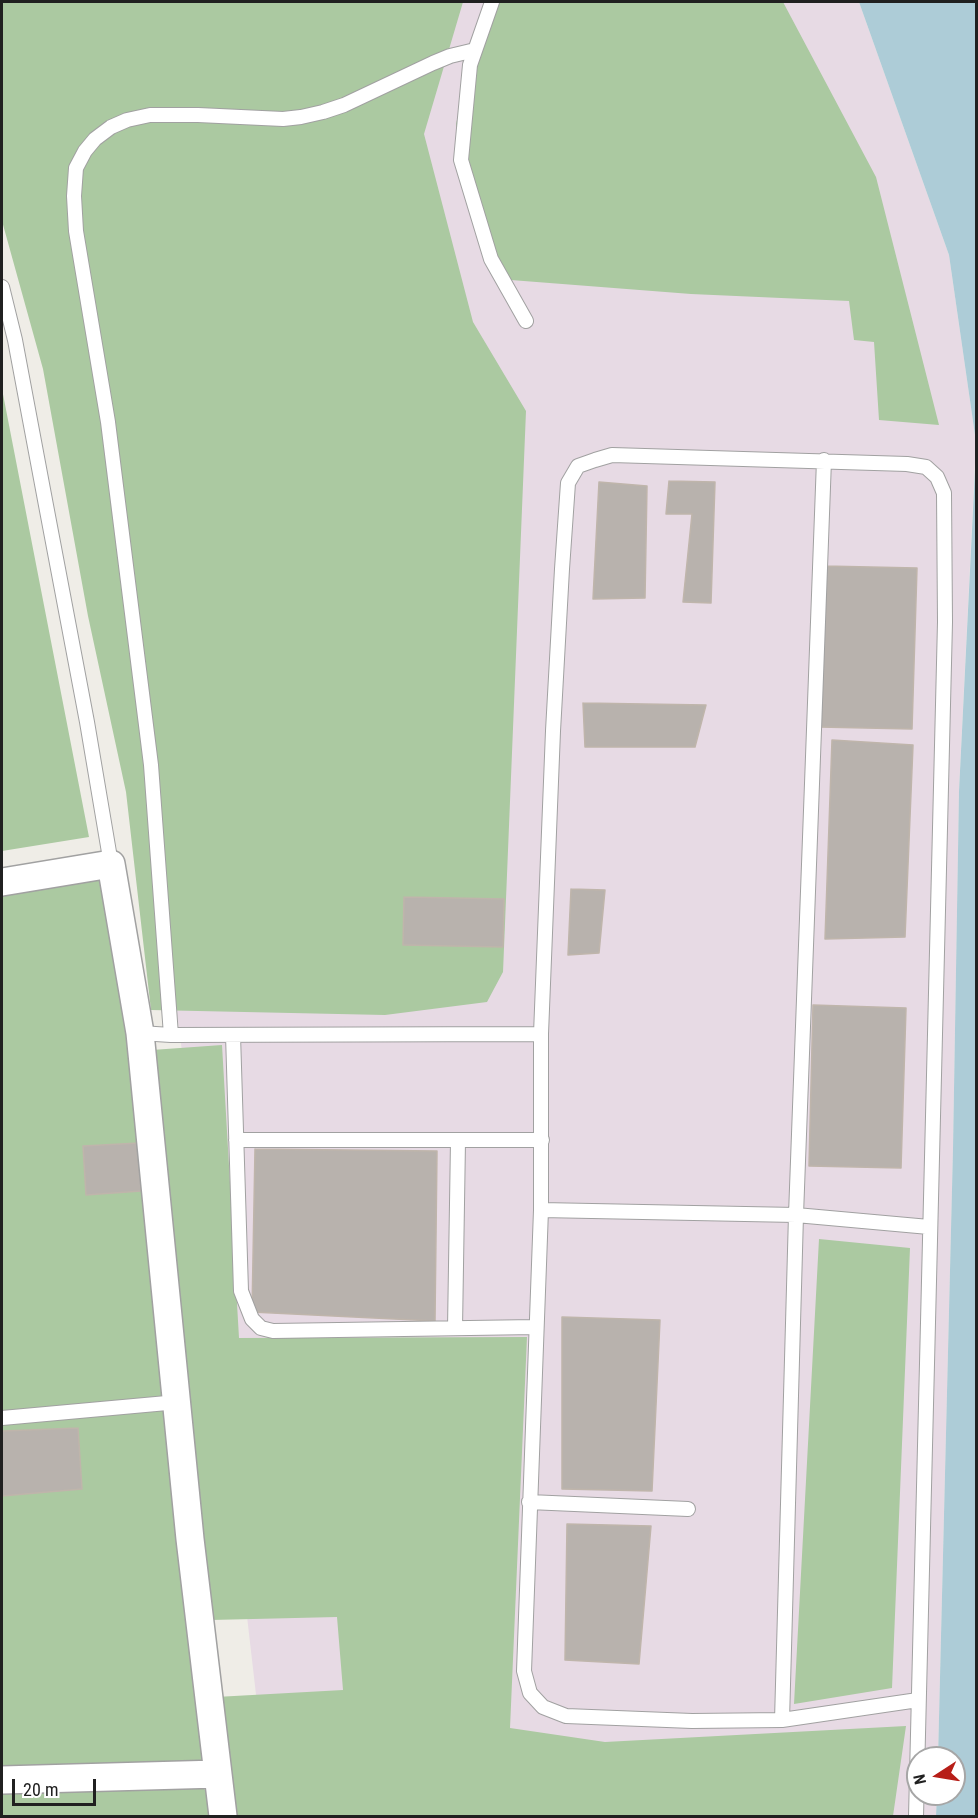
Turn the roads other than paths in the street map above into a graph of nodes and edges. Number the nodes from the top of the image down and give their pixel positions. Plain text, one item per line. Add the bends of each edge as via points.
1 (492, 2) edge
2 (475, 50) junction
3 (2, 294) edge
4 (526, 321) dead end
5 (825, 460) junction
6 (111, 864) junction
7 (2, 882) edge
8 (140, 1033) junction
9 (541, 1034) junction
10 (171, 1035) junction
11 (233, 1035) junction
12 (236, 1140) junction
13 (542, 1140) junction
14 (458, 1141) junction
15 (541, 1210) junction
16 (796, 1215) junction
17 (929, 1227) junction
18 (535, 1327) junction
19 (455, 1328) junction
20 (178, 1402) junction
21 (2, 1418) edge
22 (529, 1502) junction
23 (688, 1509) dead end
24 (918, 1700) junction
25 (782, 1720) junction
26 (218, 1774) junction
27 (2, 1780) edge
28 (223, 1816) edge
29 (916, 1816) edge

1 - 2 lane
2 - 4 lane via 470,65 462,160 491,259
2 - 10 lane via 433,63 344,105 301,117 169,115 127,120 95,139 76,168 76,231 108,422 151,765
3 - 6 lane via 17,351
5 - 9 lane via 612,455 578,466 568,483
5 - 16 lane
5 - 17 lane via 926,467 937,477 944,493 945,622
6 - 7 street
6 - 8 street
8 - 10 lane
8 - 20 street
9 - 11 lane
9 - 13 lane
10 - 11 lane
11 - 12 lane
12 - 14 lane
12 - 19 lane via 241,1291 252,1319 261,1328
13 - 14 lane
13 - 15 lane
14 - 19 lane
15 - 16 lane
15 - 18 lane
16 - 17 lane
16 - 25 lane
17 - 24 lane
18 - 19 lane
18 - 22 lane
20 - 21 lane
20 - 26 street
22 - 23 lane
22 - 25 lane via 524,1671 530,1693 543,1707 566,1716
24 - 25 lane
24 - 29 lane
26 - 27 street
26 - 28 street

